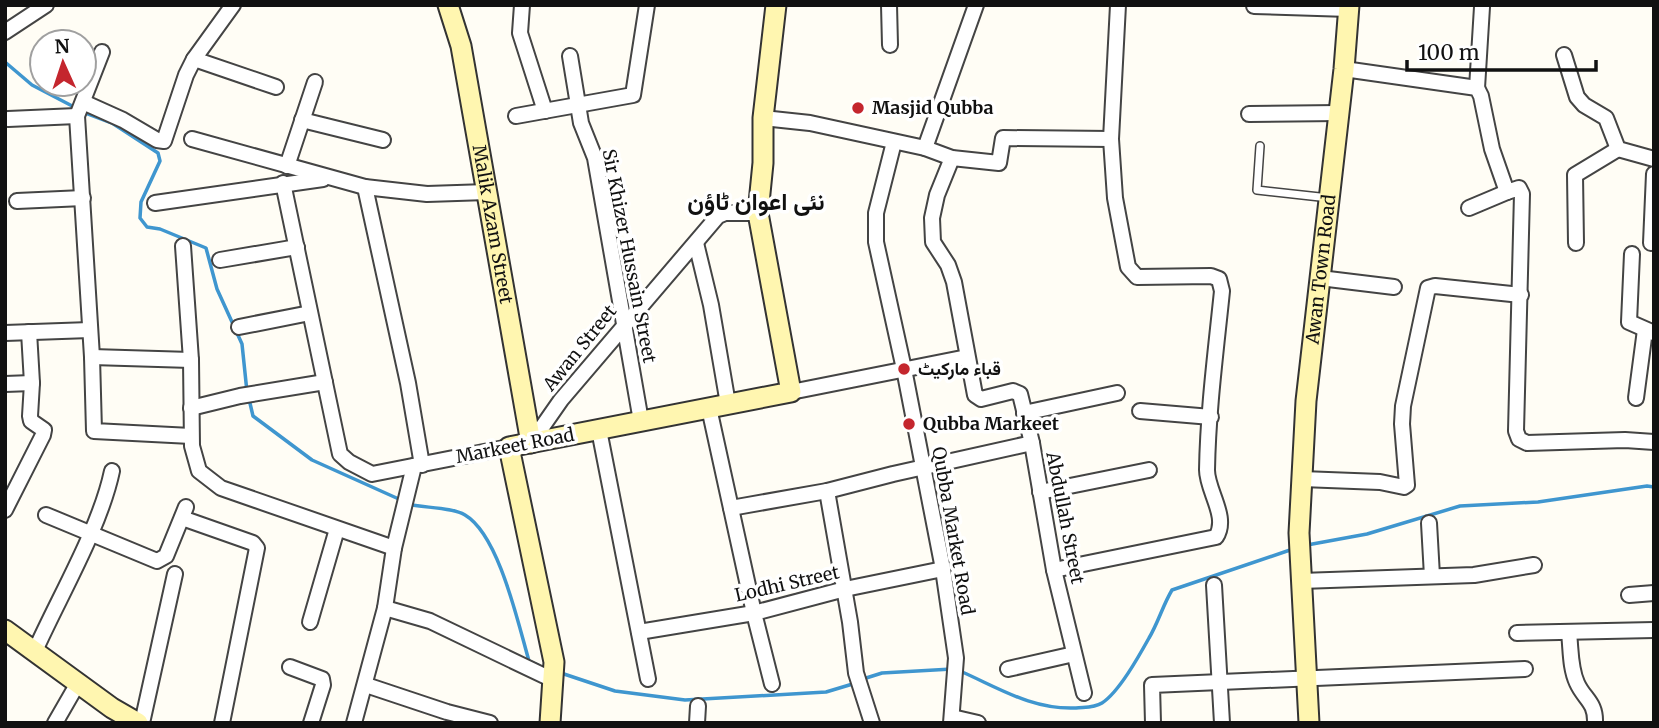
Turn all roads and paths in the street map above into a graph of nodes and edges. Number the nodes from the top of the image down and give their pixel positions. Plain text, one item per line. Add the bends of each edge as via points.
1 (46, 5) edge
2 (233, 5) edge
3 (448, 5) edge
4 (522, 5) edge
5 (647, 5) edge
6 (776, 5) edge
7 (889, 5) edge
8 (976, 5) edge
9 (1118, 5) edge
10 (1254, 6) edge
11 (1349, 7) edge
12 (1482, 7) edge
13 (5, 32) edge
14 (890, 46) dead end
15 (102, 52) dead end
16 (1564, 55) dead end
17 (570, 56) dead end
18 (194, 58) junction
19 (1344, 69) junction
20 (315, 82) dead end
21 (276, 87) dead end
22 (1477, 88) junction
23 (577, 106) junction
24 (80, 109) junction
25 (545, 111) junction
26 (1339, 113) junction
27 (1248, 114) dead end
28 (516, 116) dead end
29 (763, 118) junction
30 (8, 120) dead end
31 (302, 120) junction
32 (192, 139) dead end
33 (383, 139) dead end
34 (1111, 139) junction
35 (894, 142) junction
36 (1260, 146) dead end
37 (925, 148) junction
38 (1619, 149) junction
39 (952, 158) junction
40 (1654, 159) edge
41 (287, 166) junction
42 (1654, 174) edge
43 (331, 178) junction
44 (283, 183) junction
45 (365, 187) junction
46 (487, 192) junction
47 (1507, 192) junction
48 (83, 198) junction
49 (1329, 198) junction
50 (18, 201) dead end
51 (155, 203) dead end
52 (1469, 208) dead end
53 (758, 213) junction
54 (696, 243) junction
55 (1576, 243) dead end
56 (1651, 243) dead end
57 (183, 246) dead end
58 (297, 247) junction
59 (1632, 254) dead end
60 (220, 260) dead end
61 (1320, 278) junction
62 (1394, 287) dead end
63 (1521, 295) junction
64 (310, 313) junction
65 (625, 324) junction
66 (239, 327) dead end
67 (90, 330) junction
68 (1649, 331) edge
69 (29, 332) junction
70 (5, 333) edge
71 (93, 357) junction
72 (967, 357) junction
73 (191, 360) junction
74 (904, 369) junction
75 (325, 382) junction
76 (32, 383) junction
77 (5, 384) edge
78 (791, 392) junction
79 (1117, 393) dead end
80 (1636, 398) dead end
81 (718, 406) junction
82 (191, 408) junction
83 (1140, 411) dead end
84 (1024, 413) junction
85 (1211, 416) junction
86 (641, 421) junction
87 (599, 430) junction
88 (191, 436) junction
89 (1654, 442) edge
90 (531, 443) junction
91 (1032, 443) junction
92 (509, 447) junction
93 (418, 465) junction
94 (922, 467) junction
95 (112, 471) dead end
96 (1149, 471) dead end
97 (1302, 479) junction
98 (827, 491) junction
99 (1040, 492) junction
100 (731, 508) junction
101 (5, 510) edge
102 (46, 515) dead end
103 (1429, 523) dead end
104 (337, 529) junction
105 (89, 533) junction
106 (394, 548) junction
107 (1534, 565) dead end
108 (943, 569) junction
109 (1054, 570) junction
110 (175, 574) dead end
111 (1432, 576) junction
112 (1301, 581) junction
113 (1214, 585) dead end
114 (845, 589) junction
115 (1654, 593) edge
116 (1629, 595) dead end
117 (385, 607) junction
118 (754, 613) junction
119 (310, 622) dead end
120 (1654, 629) edge
121 (5, 630) edge
122 (639, 632) junction
123 (1517, 633) dead end
124 (1569, 633) junction
125 (34, 651) junction
126 (1074, 654) junction
127 (290, 667) dead end
128 (1525, 668) dead end
129 (1008, 669) dead end
130 (554, 673) junction
131 (648, 679) dead end
132 (1307, 680) junction
133 (78, 683) junction
134 (1220, 683) junction
135 (772, 684) dead end
136 (366, 685) junction
137 (1084, 692) dead end
138 (698, 706) dead end
139 (445, 717) edge
140 (951, 720) edge
141 (55, 723) edge
142 (140, 723) edge
143 (222, 723) edge
144 (311, 723) edge
145 (354, 723) edge
146 (491, 723) edge
147 (550, 723) edge
148 (696, 723) edge
149 (872, 723) edge
150 (978, 723) edge
151 (1153, 723) edge
152 (1222, 723) edge
153 (1309, 723) edge
154 (1595, 723) edge

1 - 13 street
2 - 18 street
3 - 46 street, Malik Azam Street via 461,46
4 - 25 street via 520,33
5 - 23 street via 633,95
6 - 29 street
7 - 14 street
8 - 37 street
9 - 34 street
10 - 11 street
11 - 19 street, Awan Town Road
12 - 22 street
15 - 24 street
16 - 38 street via 1577,97 1606,118
17 - 23 street, Sir Khizer Hussain Street
18 - 21 street
18 - 24 street via 164,141 122,120
19 - 22 street
19 - 26 street, Awan Town Road
20 - 31 street
22 - 47 street
23 - 25 street
23 - 65 street, Sir Khizer Hussain Street via 595,158
24 - 30 street
24 - 48 street
25 - 28 street
26 - 27 street
26 - 49 street, Awan Town Road
29 - 35 street via 810,123
29 - 53 street
31 - 33 street
31 - 41 street
32 - 41 street
34 - 39 street via 1003,138 999,163
34 - 85 street via 1115,198 1131,272 1137,277 1219,279 1222,291
35 - 37 street
35 - 74 street, Qubba Market Road via 877,213 876,242
36 - 49 lane via 1257,191
37 - 39 street
38 - 40 street
38 - 55 street via 1575,175
39 - 72 street, Abdullah Street via 937,195 933,242 954,282
41 - 43 street
42 - 56 street
43 - 44 street
43 - 45 street
44 - 51 street
44 - 58 street, Markeet Road
45 - 46 street via 427,194
45 - 93 street via 408,383
46 - 90 street, Malik Azam Street
47 - 52 street
47 - 63 street via 1519,188 1522,194
48 - 50 street
48 - 67 street
49 - 61 street, Awan Town Road
53 - 54 street, Awan Street via 721,214
53 - 78 street
54 - 65 street, Awan Street
54 - 81 street via 711,305
57 - 73 street
58 - 60 street
58 - 64 street, Markeet Road
59 - 68 street via 1629,322
61 - 62 street
61 - 97 street, Awan Town Road
63 - 89 street via 1519,439 1527,443
63 - 97 street via 1428,288 1403,406 1407,485
64 - 66 street
64 - 75 street, Markeet Road
65 - 86 street, Sir Khizer Hussain Street
65 - 90 street, Awan Street
67 - 69 street
67 - 71 street
68 - 80 street
69 - 70 street
69 - 76 street
71 - 73 street
71 - 88 street via 94,430
72 - 74 street, Markeet Road
72 - 84 street, Abdullah Street via 977,398 1017,391
73 - 82 street
74 - 78 street, Markeet Road
74 - 94 street, Qubba Market Road
75 - 82 street
75 - 93 street, Markeet Road via 340,454 372,474
76 - 77 street
76 - 101 street via 31,421 44,430 43,435
78 - 81 street, Markeet Road
79 - 84 street
81 - 86 street, Markeet Road
81 - 100 street
82 - 88 street
83 - 85 street
84 - 91 street, Abdullah Street
85 - 109 street via 1207,473 1221,522 1216,537
86 - 87 street, Markeet Road
87 - 90 street, Markeet Road
87 - 122 street
88 - 104 street via 199,471 221,488
90 - 92 street, Markeet Road
91 - 94 street
91 - 99 street, Abdullah Street
92 - 93 street, Markeet Road
92 - 130 street
93 - 106 street
94 - 98 street
94 - 108 street, Qubba Market Road
95 - 105 street
96 - 99 street
97 - 112 street, Awan Town Road
98 - 100 street
98 - 114 street
99 - 109 street, Abdullah Street
100 - 118 street
102 - 105 street
103 - 111 street
104 - 106 street
104 - 119 street
105 - 125 street
105 - 143 street via 157,561 166,556 184,513 257,548
106 - 117 street
107 - 111 street via 1474,575
108 - 114 street, Lodhi Street
108 - 140 street, Qubba Market Road via 956,658
109 - 126 street, Abdullah Street
110 - 142 street
111 - 112 street
112 - 132 street, Awan Town Road
113 - 134 street
114 - 118 street, Lodhi Street
114 - 149 street via 856,673
115 - 116 street
117 - 130 street
117 - 136 street
118 - 122 street, Lodhi Street
118 - 135 street
120 - 124 street
121 - 125 street
122 - 131 street
123 - 124 street
124 - 154 street via 1573,668 1595,712
125 - 133 street
126 - 129 street
126 - 137 street, Abdullah Street
127 - 144 street via 321,679
128 - 132 street
130 - 147 street
132 - 134 street
132 - 153 street, Awan Town Road
133 - 141 street
133 - 142 street
134 - 151 street via 1152,685
134 - 152 street
136 - 139 street
136 - 145 street
138 - 148 street
139 - 146 street
140 - 150 street

